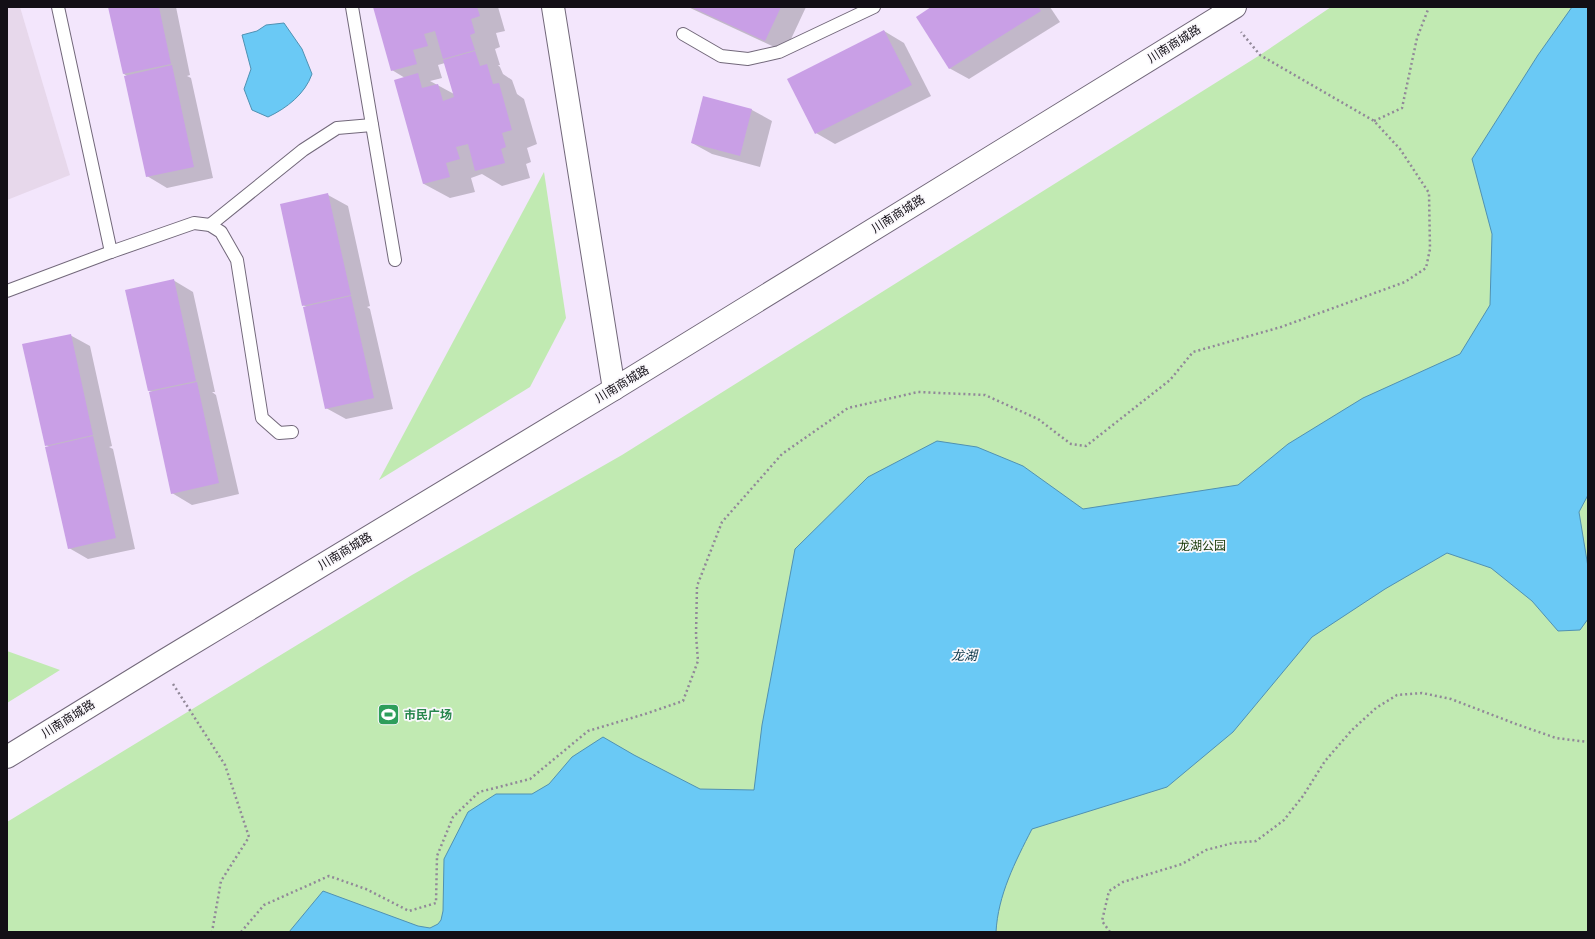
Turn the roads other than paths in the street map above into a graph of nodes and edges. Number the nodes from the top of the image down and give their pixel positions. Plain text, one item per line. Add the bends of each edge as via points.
1 (58, 7) edge
2 (352, 7) edge
3 (553, 7) edge
4 (874, 7) edge
5 (1230, 10) edge
6 (683, 34) dead end
7 (372, 124) junction
8 (210, 225) junction
9 (111, 252) junction
10 (395, 260) dead end
11 (7, 291) edge
12 (614, 389) junction
13 (292, 432) dead end
14 (7, 757) edge

1 - 9 lane
2 - 7 lane
3 - 12 street
4 - 6 lane via 779,52 748,59 721,56
5 - 12 street, 川南商城路
7 - 8 lane via 337,128 303,150
7 - 10 lane
8 - 9 lane via 194,223
8 - 13 lane via 221,232 237,260 262,418 279,433
9 - 11 lane
12 - 14 street, 川南商城路

